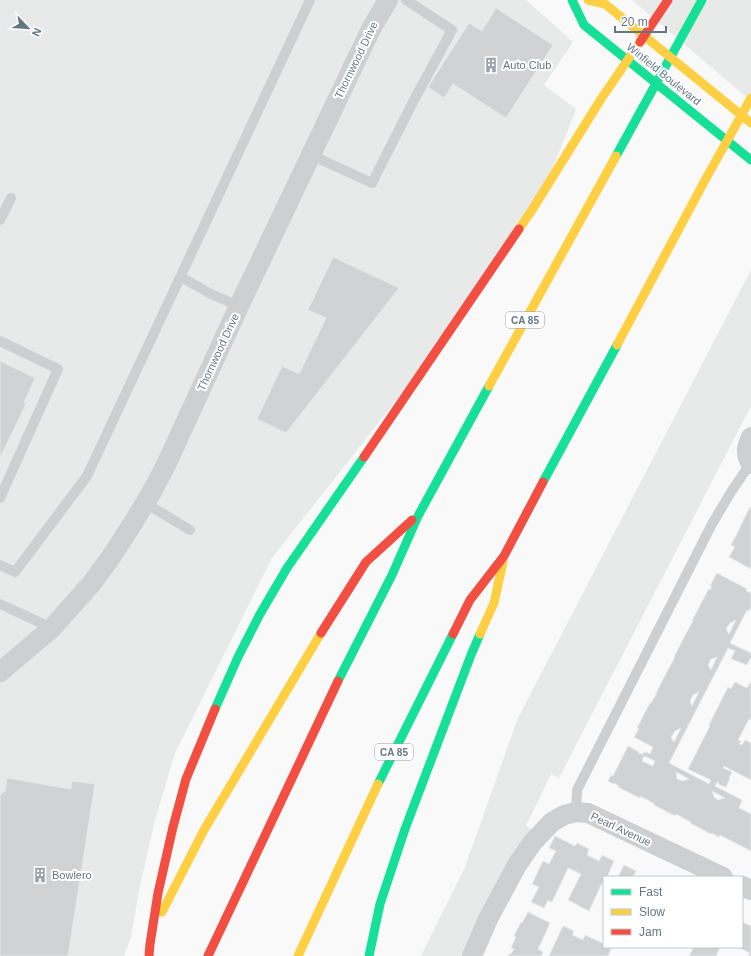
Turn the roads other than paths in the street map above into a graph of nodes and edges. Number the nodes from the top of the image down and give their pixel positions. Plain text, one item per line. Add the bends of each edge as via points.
1 (310, 0) edge
2 (388, 0) edge
3 (406, 0) edge
4 (572, 0) edge
5 (588, 0) edge
6 (668, 0) edge
7 (702, 0) edge
8 (751, 98) edge
9 (751, 123) edge
10 (311, 155) junction
11 (751, 160) edge
12 (10, 198) dead end
13 (0, 220) edge
14 (180, 277) junction
15 (239, 306) junction
16 (0, 341) edge
17 (751, 437) edge
18 (751, 464) edge
19 (0, 498) edge
20 (145, 503) junction
21 (418, 516) junction
22 (190, 530) dead end
23 (504, 556) junction
24 (0, 565) edge
25 (0, 604) edge
26 (52, 628) junction
27 (0, 672) edge
28 (576, 812) junction
29 (720, 876) edge
30 (140, 956) edge
31 (149, 956) edge
32 (208, 956) edge
33 (298, 956) edge
34 (369, 956) edge
35 (472, 956) edge

1 - 14 lane
2 - 10 street, Thornwood Drive via 370,29
3 - 10 lane via 452,30 372,183
4 - 11 main road, Winfield Boulevard via 584,25
5 - 9 main road, Winfield Boulevard via 605,4
6 - 31 main road via 601,99 532,210 287,568 260,614 238,657 186,779 158,893
7 - 21 main road, CA 85
8 - 23 main road, CA 85
10 - 15 street, Thornwood Drive
12 - 13 lane
14 - 15 lane
14 - 24 lane via 87,476 15,572
15 - 20 street, Thornwood Drive via 165,467
16 - 19 lane via 58,369
17 - 18 street via 747,454
18 - 28 lane via 730,492 712,524 577,790
20 - 22 lane
20 - 26 street, Thornwood Drive via 92,583
21 - 30 main road via 366,562 315,642 204,830
21 - 32 main road, CA 85 via 392,575 282,796
23 - 33 main road, CA 85 via 470,600 378,783
23 - 34 main road via 494,603 471,655 405,829 380,904
25 - 26 lane
26 - 27 street, Thornwood Drive
28 - 29 street, Pearl Avenue via 588,813
28 - 35 street, Pearl Avenue via 552,822 516,865

